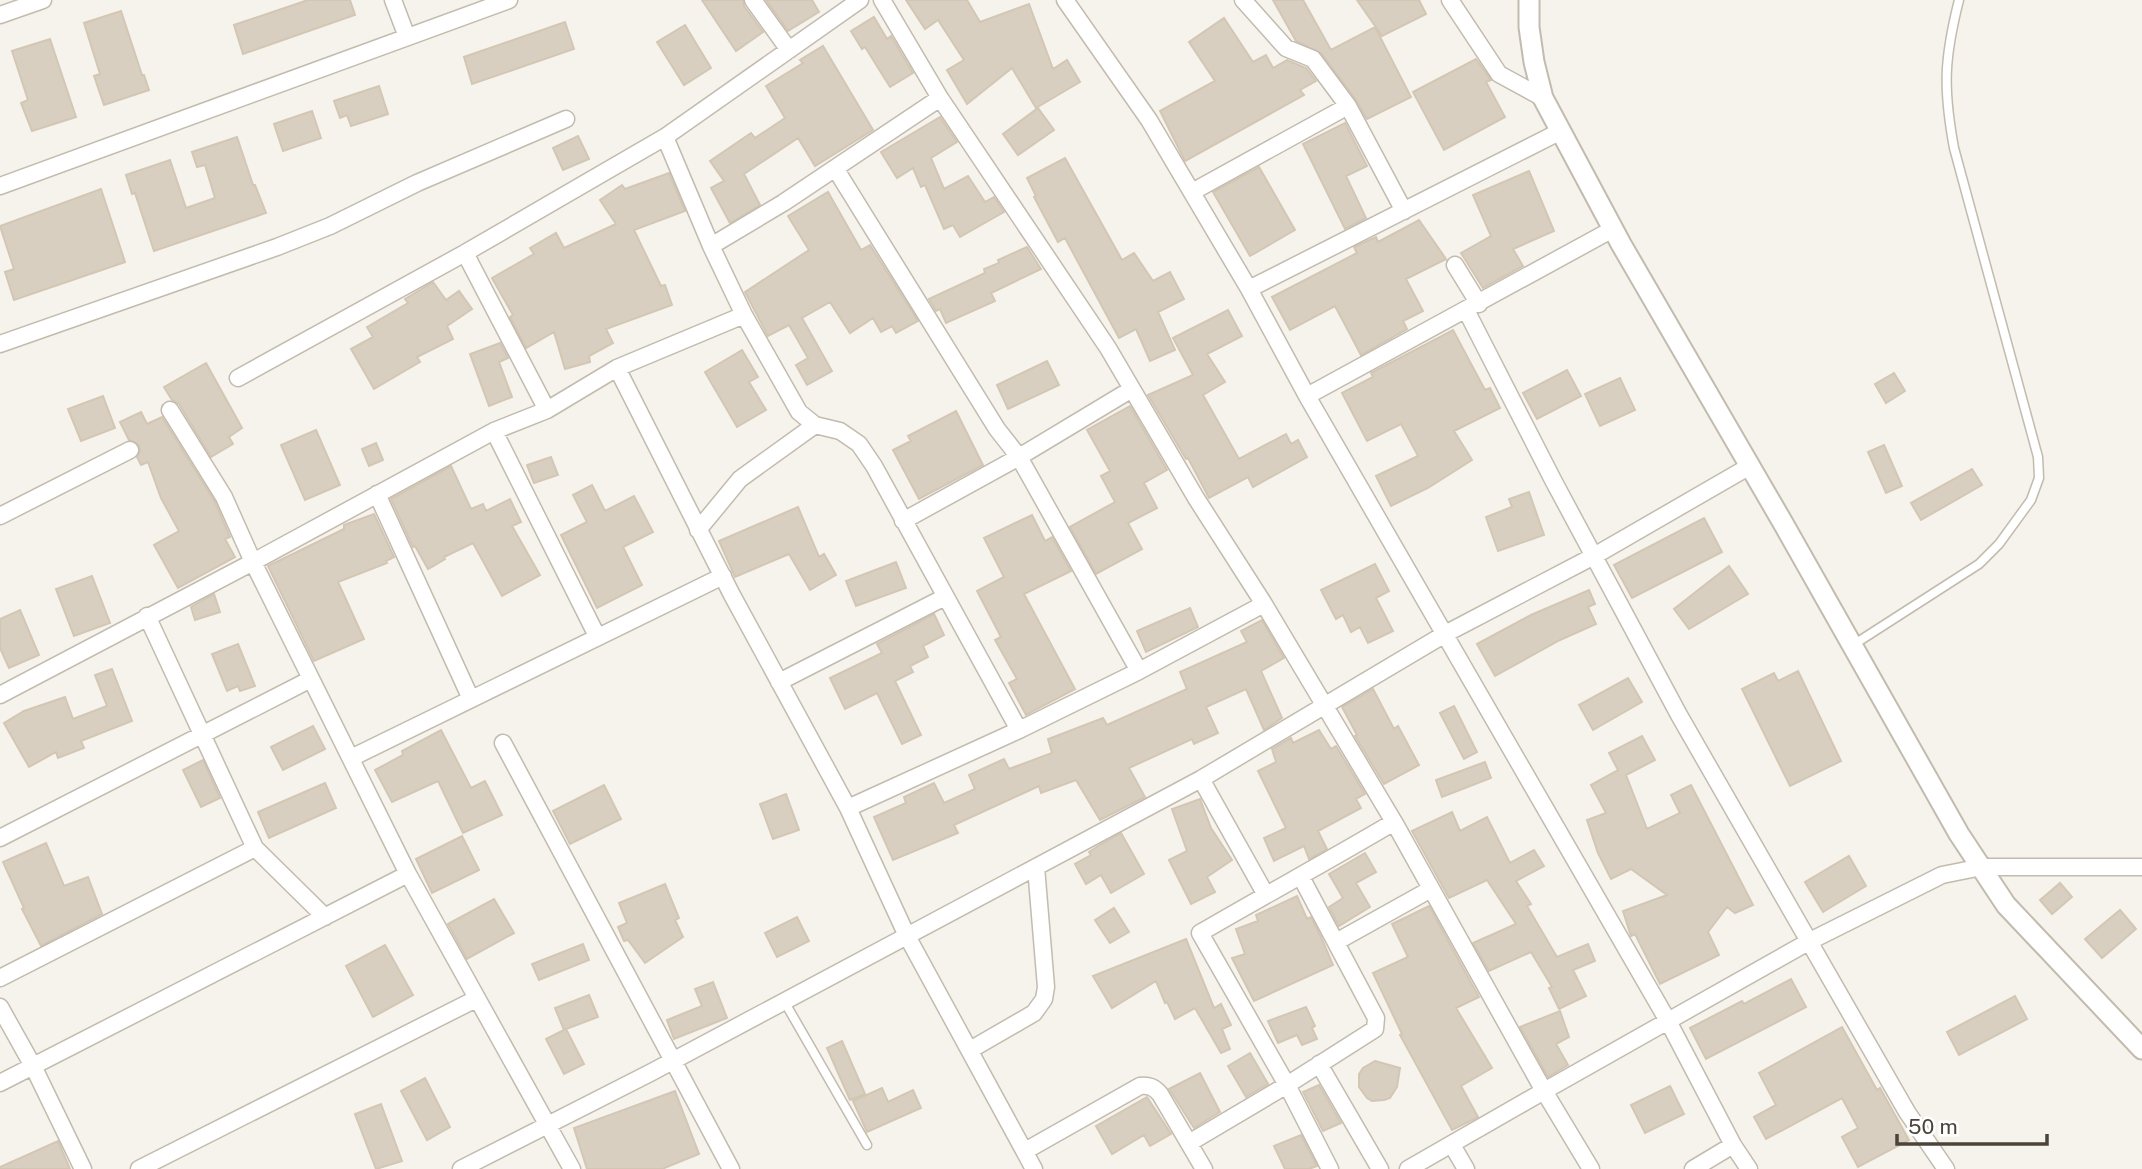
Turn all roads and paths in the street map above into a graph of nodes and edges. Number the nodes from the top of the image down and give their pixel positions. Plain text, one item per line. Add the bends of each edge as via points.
1 (43, 0) edge
2 (393, 0) edge
3 (509, 0) edge
4 (754, 0) edge
5 (860, 0) edge
6 (882, 0) edge
7 (1065, 0) edge
8 (1450, 0) edge
9 (1529, 0) edge
10 (1959, 0) edge
11 (1246, 1) edge
12 (0, 15) edge
13 (407, 37) junction
14 (789, 50) junction
15 (940, 98) junction
16 (1543, 98) junction
17 (1348, 106) junction
18 (566, 119) dead end
19 (1561, 131) junction
20 (665, 137) junction
21 (835, 168) junction
22 (0, 187) edge
23 (1192, 192) junction
24 (1404, 211) junction
25 (1613, 229) junction
26 (711, 246) junction
27 (466, 253) junction
28 (1455, 265) dead end
29 (1249, 289) junction
30 (1472, 307) junction
31 (744, 315) junction
32 (0, 344) edge
33 (617, 368) junction
34 (238, 378) dead end
35 (1132, 390) junction
36 (1307, 396) junction
37 (170, 410) dead end
38 (547, 410) junction
39 (815, 425) junction
40 (494, 431) junction
41 (131, 450) dead end
42 (1018, 457) junction
43 (1750, 466) junction
44 (377, 494) junction
45 (0, 516) edge
46 (903, 521) junction
47 (698, 530) junction
48 (1594, 556) junction
49 (253, 562) junction
50 (723, 576) junction
51 (946, 597) junction
52 (1264, 604) junction
53 (148, 616) junction
54 (1445, 634) junction
55 (597, 636) junction
56 (1853, 645) junction
57 (1139, 671) junction
58 (311, 679) junction
59 (779, 682) junction
60 (0, 694) edge
61 (471, 699) junction
62 (1325, 706) junction
63 (1019, 730) junction
64 (202, 735) junction
65 (503, 743) dead end
66 (351, 758) junction
67 (1200, 779) junction
68 (848, 808) junction
69 (1394, 822) junction
70 (0, 838) edge
71 (255, 848) junction
72 (1036, 867) junction
73 (1982, 867) junction
74 (2142, 867) edge
75 (408, 874) junction
76 (1301, 877) junction
77 (1431, 889) junction
78 (1266, 895) junction
79 (325, 917) junction
80 (907, 936) junction
81 (1810, 941) junction
82 (1336, 942) junction
83 (0, 978) edge
84 (476, 999) junction
85 (785, 1001) junction
86 (0, 1007) edge
87 (1668, 1021) junction
88 (2142, 1049) edge
89 (970, 1050) junction
90 (672, 1060) junction
91 (1320, 1064) junction
92 (33, 1066) junction
93 (0, 1083) edge
94 (1287, 1085) junction
95 (1544, 1091) junction
96 (548, 1126) junction
97 (1189, 1143) junction
98 (867, 1145) dead end
99 (1452, 1145) junction
100 (1733, 1146) junction
101 (1025, 1152) junction
102 (83, 1169) edge
103 (139, 1169) edge
104 (461, 1169) edge
105 (572, 1169) edge
106 (731, 1169) edge
107 (1034, 1169) edge
108 (1204, 1169) edge
109 (1330, 1169) edge
110 (1380, 1169) edge
111 (1408, 1169) edge
112 (1465, 1169) edge
113 (1591, 1169) edge
114 (1693, 1169) edge
115 (1749, 1169) edge
116 (1946, 1169) edge

1 - 12 street
2 - 13 street
3 - 13 street
4 - 14 street
5 - 14 street
6 - 15 street
7 - 23 street via 1149,120
8 - 16 street via 1499,74
9 - 16 street via 1529,27
10 - 56 lane via 1950,33 1946,105 2038,457 2039,478 2031,500 1979,564
11 - 17 street via 1286,48 1313,59
13 - 22 street
14 - 20 street
15 - 21 street
15 - 35 street
16 - 19 street
17 - 23 street
17 - 24 street
18 - 32 street via 319,230
19 - 24 street
19 - 25 street
20 - 26 street
20 - 27 street
21 - 26 street
21 - 42 street
23 - 29 street
24 - 29 street
25 - 30 street
25 - 43 street
26 - 31 street
27 - 34 street
27 - 38 street
28 - 30 street
29 - 36 street
30 - 36 street
30 - 48 street
31 - 33 street
31 - 39 street via 799,412
33 - 38 street
33 - 47 street
35 - 42 street
35 - 52 street
36 - 54 street
37 - 49 street via 224,497
38 - 40 street
39 - 46 street via 840,431 859,444
39 - 47 street via 740,479
40 - 44 street
40 - 55 street
41 - 45 street
42 - 46 street
42 - 57 street
43 - 48 street
43 - 56 street
44 - 49 street
44 - 61 street
46 - 51 street
47 - 50 street
48 - 54 street
48 - 81 street via 1679,715
49 - 53 street
49 - 58 street
50 - 55 street
50 - 59 street
51 - 59 street
51 - 63 street
52 - 57 street
52 - 62 street
53 - 60 street
53 - 64 street
54 - 62 street
54 - 87 street
55 - 61 street
56 - 73 street
57 - 63 street
58 - 64 street
58 - 66 street
59 - 68 street
61 - 66 street
62 - 67 street
62 - 69 street
63 - 68 street
64 - 70 street
64 - 71 street
65 - 90 street
66 - 75 street
67 - 72 street
67 - 78 street
68 - 80 street
69 - 76 street
69 - 77 street
71 - 79 street
71 - 83 street
72 - 80 street
72 - 89 street via 1044,999 1034,1013
73 - 74 street
73 - 81 street via 1942,875
73 - 88 street via 2006,905
75 - 79 street
75 - 84 street
76 - 78 street
76 - 82 street
77 - 82 street
77 - 95 street
78 - 94 street via 1200,933
79 - 92 street
80 - 85 street
80 - 89 street
81 - 87 street
81 - 116 street via 1907,1112
82 - 91 street via 1376,1018 1375,1029
84 - 96 street
84 - 103 street
85 - 90 street
85 - 98 lane
86 - 92 street
87 - 95 street
87 - 100 street
89 - 101 street
90 - 96 street
90 - 106 street
91 - 94 street
91 - 110 street
92 - 93 street
92 - 102 street
94 - 97 street
94 - 109 street
95 - 99 street
95 - 113 street
96 - 104 street
96 - 105 street
97 - 101 street via 1155,1088 1140,1086
97 - 108 street
99 - 111 street
99 - 112 street
100 - 114 street
100 - 115 street
101 - 107 street

